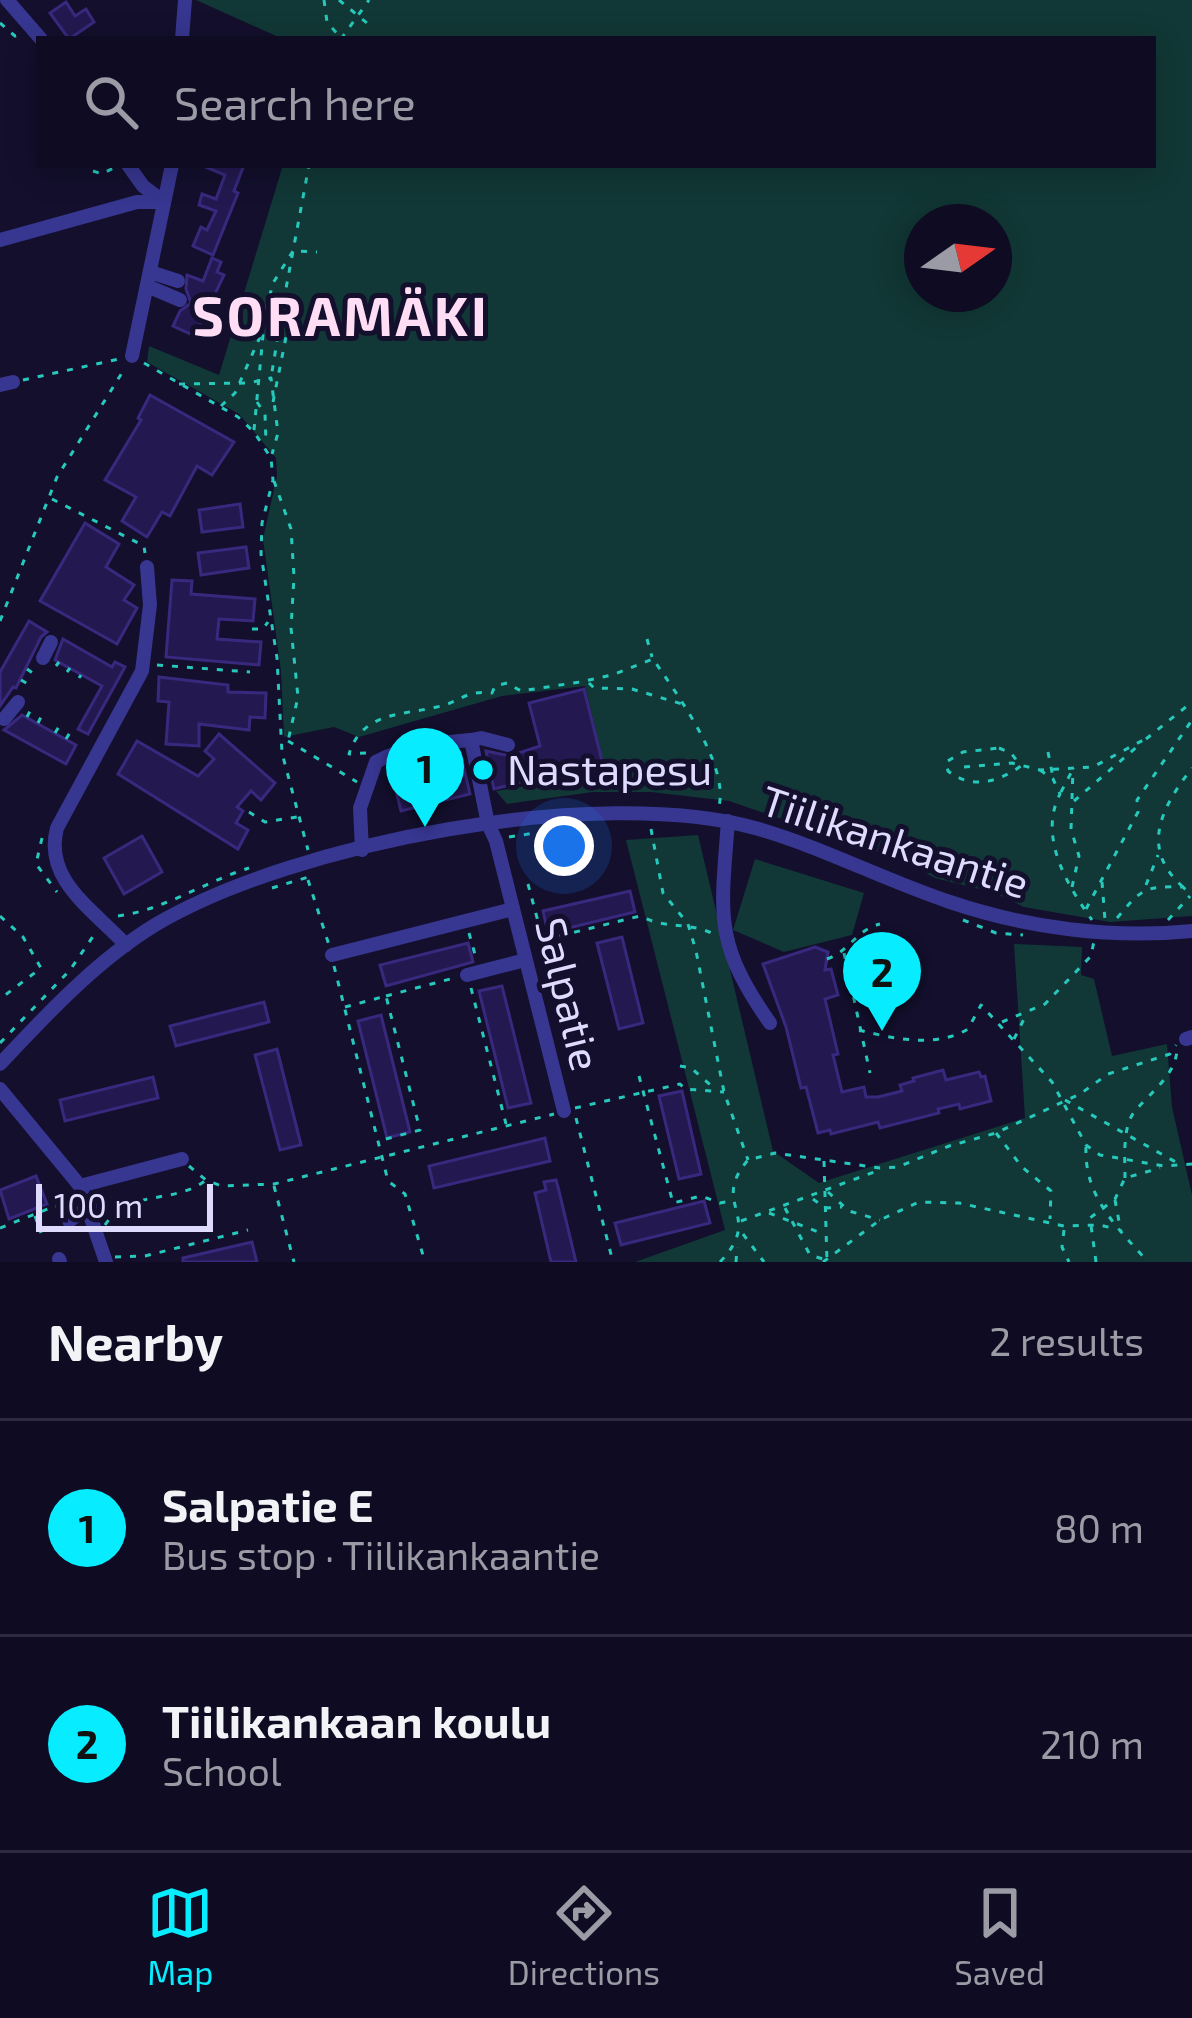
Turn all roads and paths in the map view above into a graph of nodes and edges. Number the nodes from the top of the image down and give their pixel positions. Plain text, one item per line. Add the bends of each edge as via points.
1 (7, 0) edge
2 (184, 0) edge
3 (324, 0) edge
4 (339, 0) edge
5 (357, 0) edge
6 (369, 0) edge
7 (356, 13) junction
8 (0, 23) edge
9 (367, 23) dead end
10 (37, 34) edge
11 (182, 36) edge
12 (339, 36) edge
13 (343, 36) edge
14 (113, 168) edge
15 (130, 168) edge
16 (171, 168) edge
17 (309, 168) edge
18 (93, 171) dead end
19 (164, 202) junction
20 (0, 240) edge
21 (293, 250) junction
22 (317, 252) dead end
23 (149, 279) junction
24 (178, 281) dead end
25 (284, 298) junction
26 (299, 299) dead end
27 (180, 300) dead end
28 (292, 308) junction
29 (265, 314) junction
30 (263, 327) junction
31 (132, 356) junction
32 (271, 378) junction
33 (258, 380) junction
34 (241, 382) junction
35 (6, 384) edge
36 (177, 384) junction
37 (256, 400) junction
38 (273, 402) junction
39 (220, 407) junction
40 (254, 432) junction
41 (266, 447) junction
42 (271, 458) junction
43 (273, 479) junction
44 (50, 498) junction
45 (147, 567) joint
46 (0, 621) edge
47 (270, 621) junction
48 (252, 629) dead end
49 (647, 639) dead end
50 (51, 642) dead end
51 (653, 659) junction
52 (52, 662) dead end
53 (143, 664) junction
54 (27, 670) dead end
55 (250, 672) dead end
56 (34, 674) dead end
57 (21, 680) dead end
58 (588, 680) junction
59 (28, 684) dead end
60 (1192, 702) edge
61 (683, 705) junction
62 (25, 706) joint
63 (42, 715) dead end
64 (27, 718) dead end
65 (4, 719) dead end
66 (1192, 720) edge
67 (38, 723) dead end
68 (60, 725) dead end
69 (71, 731) dead end
70 (55, 733) dead end
71 (1147, 738) junction
72 (66, 739) dead end
73 (280, 739) junction
74 (471, 740) junction
75 (288, 741) junction
76 (508, 745) dead end
77 (1048, 752) dead end
78 (376, 762) junction
79 (1022, 766) junction
80 (964, 767) dead end
81 (1049, 768) junction
82 (1073, 768) junction
83 (1192, 768) edge
84 (1040, 770) junction
85 (1053, 779) junction
86 (366, 787) junction
87 (1060, 794) junction
88 (1074, 801) junction
89 (249, 812) dead end
90 (299, 816) junction
91 (721, 820) junction
92 (650, 821) dead end
93 (488, 824) junction
94 (548, 831) dead end
95 (496, 841) junction
96 (362, 850) junction
97 (1159, 854) junction
98 (312, 872) junction
99 (1102, 876) junction
100 (528, 884) dead end
101 (1183, 886) junction
102 (1071, 889) junction
103 (1145, 889) junction
104 (262, 891) dead end
105 (1191, 895) edge
106 (513, 909) junction
107 (1085, 911) junction
108 (0, 916) edge
109 (959, 918) dead end
110 (466, 921) junction
111 (880, 924) dead end
112 (688, 925) junction
113 (1192, 931) edge
114 (1167, 933) junction
115 (1032, 935) dead end
116 (1099, 935) junction
117 (726, 942) junction
118 (126, 945) junction
119 (844, 953) junction
120 (332, 955) junction
121 (827, 959) dead end
122 (525, 960) junction
123 (473, 973) junction
124 (386, 996) junction
125 (0, 1000) edge
126 (342, 1008) junction
127 (1027, 1014) junction
128 (770, 1023) dead end
129 (1000, 1023) junction
130 (859, 1030) junction
131 (362, 1036) dead end
132 (350, 1039) junction
133 (1013, 1040) junction
134 (1185, 1040) edge
135 (0, 1064) edge
136 (369, 1064) dead end
137 (358, 1066) junction
138 (680, 1066) dead end
139 (870, 1073) dead end
140 (639, 1076) dead end
141 (0, 1089) edge
142 (716, 1089) junction
143 (644, 1091) junction
144 (376, 1092) dead end
145 (724, 1092) junction
146 (365, 1094) junction
147 (1063, 1101) junction
148 (568, 1110) junction
149 (383, 1120) dead end
150 (372, 1122) junction
151 (506, 1126) junction
152 (995, 1133) junction
153 (1128, 1135) junction
154 (376, 1141) junction
155 (1086, 1145) junction
156 (381, 1157) junction
157 (182, 1159) joint
158 (1127, 1159) junction
159 (748, 1160) junction
160 (824, 1160) junction
161 (1192, 1164) edge
162 (1164, 1166) junction
163 (1182, 1166) junction
164 (880, 1168) junction
165 (1125, 1178) junction
166 (206, 1180) junction
167 (274, 1184) junction
168 (80, 1186) junction
169 (826, 1190) junction
170 (812, 1197) junction
171 (1115, 1199) junction
172 (733, 1201) junction
173 (844, 1207) junction
174 (785, 1208) junction
175 (825, 1208) junction
176 (1102, 1209) junction
177 (769, 1213) junction
178 (34, 1214) junction
179 (79, 1214) junction
180 (868, 1218) junction
181 (791, 1220) junction
182 (880, 1220) junction
183 (1050, 1220) junction
184 (740, 1222) junction
185 (1064, 1226) junction
186 (1090, 1226) junction
187 (104, 1227) dead end
188 (869, 1227) junction
189 (0, 1228) edge
190 (248, 1230) dead end
191 (1119, 1231) junction
192 (41, 1233) dead end
193 (742, 1233) junction
194 (823, 1234) junction
195 (737, 1245) junction
196 (110, 1260) edge
197 (825, 1261) edge
198 (295, 1262) edge
199 (424, 1262) edge
200 (613, 1262) edge
201 (720, 1262) edge
202 (736, 1262) edge
203 (764, 1262) edge
204 (1069, 1262) edge
205 (1096, 1262) edge
206 (1148, 1262) edge

1 - 10 street
2 - 11 street
3 - 12 path
4 - 7 path
5 - 7 path
6 - 7 path
7 - 9 path
7 - 13 path
8 - 10 path via 15,36
14 - 18 path
15 - 19 street
16 - 19 street
17 - 21 path
19 - 20 street via 137,202
19 - 23 street
21 - 22 path
21 - 25 path
21 - 29 path
23 - 24 street
23 - 27 street
23 - 31 street
25 - 28 path
25 - 29 path
25 - 32 path
26 - 28 path
28 - 38 path
29 - 30 path
30 - 33 path
30 - 34 path
31 - 35 path
31 - 36 path
31 - 44 path
32 - 33 path
32 - 38 path
33 - 34 path
33 - 37 path
34 - 36 path
34 - 39 path
36 - 39 path
37 - 40 path
37 - 41 path via 265,413
38 - 42 path via 278,433
39 - 40 path
40 - 41 path
41 - 42 path
42 - 43 path
43 - 47 path via 262,538
43 - 75 path via 291,529 294,577 298,697
44 - 45 path via 144,547
44 - 46 path
45 - 53 street
47 - 48 path
47 - 73 path
49 - 51 path
50 - 52 street
51 - 58 path
51 - 61 path
53 - 55 path
53 - 118 street via 52,846 60,877
54 - 56 path
57 - 59 path
58 - 61 path via 594,688 632,689
58 - 78 path via 521,691 507,683 442,706 383,715 354,739 349,754 369,752
60 - 71 path
61 - 91 path via 714,767
62 - 64 path
62 - 65 street
63 - 67 path
66 - 99 path via 1137,800
68 - 70 path
69 - 72 path
71 - 82 path
71 - 88 path
73 - 75 path
73 - 90 path
74 - 76 street
74 - 78 street via 426,743
74 - 93 street, Salpatie
75 - 86 path
77 - 81 path
78 - 86 street
79 - 79 path via 1005,748 946,762 951,775 973,783
79 - 80 path
79 - 84 path
81 - 82 path
81 - 84 path
81 - 85 path
82 - 87 path
82 - 88 path
83 - 97 path via 1158,830
84 - 85 path
85 - 87 path
86 - 96 street
87 - 102 path via 1051,818
88 - 102 path via 1079,856
89 - 90 path via 265,822
90 - 98 path
91 - 93 street, Tiilikankaantie via 605,812
91 - 116 street, Tiilikankaantie via 823,850 950,902
91 - 117 street
92 - 112 path via 663,893
93 - 95 street, Salpatie
93 - 96 street, Tiilikankaantie
94 - 95 path
95 - 106 street, Salpatie
96 - 98 street, Tiilikankaantie
97 - 101 path
97 - 103 path
98 - 104 path
98 - 118 street, Tiilikankaantie via 199,903
98 - 120 path
99 - 107 path
99 - 116 path
100 - 112 path via 543,940 640,916
101 - 103 path
101 - 105 path
102 - 107 path
103 - 116 path
105 - 114 path via 1168,917
106 - 110 street
106 - 122 street, Salpatie
107 - 116 path
108 - 125 path via 41,968
109 - 115 path via 996,933
110 - 120 street
110 - 123 path
111 - 119 path via 857,934
112 - 117 path
112 - 145 path
113 - 114 street, Tiilikankaantie
114 - 116 street, Tiilikankaantie
116 - 127 path via 1084,965
117 - 128 street
118 - 135 street, Tiilikankaantie
119 - 121 path
119 - 130 path
120 - 126 path
122 - 123 street
122 - 148 street, Salpatie
123 - 124 path
123 - 151 path
124 - 126 path
124 - 154 path via 420,1130
126 - 132 path
127 - 129 path
127 - 133 path
129 - 130 path via 981,1005 968,1029 939,1039
129 - 133 path
130 - 139 path
131 - 132 path
132 - 137 path
133 - 147 path
134 - 147 path
134 - 153 path via 1177,1063 1134,1112
136 - 137 path
137 - 146 path
138 - 142 path
140 - 143 path
141 - 168 street
142 - 143 path
142 - 145 path
143 - 148 path
143 - 172 path via 673,1203 701,1196
144 - 146 path
145 - 159 path
146 - 150 path
147 - 152 path
147 - 153 path
147 - 155 path
148 - 151 path
148 - 200 path
149 - 150 path
150 - 154 path
151 - 156 path
152 - 164 path
152 - 183 path via 1051,1191
153 - 158 path
153 - 163 path
154 - 156 path
155 - 158 path
155 - 176 path
156 - 167 path
156 - 199 path via 388,1181 405,1194
157 - 166 path
157 - 168 street
158 - 162 path
158 - 165 path
159 - 160 path via 775,1153
159 - 172 path
160 - 164 path
160 - 169 path
161 - 163 path
162 - 163 path
162 - 165 path
164 - 169 path
165 - 171 path
166 - 167 path
166 - 187 path via 130,1203
167 - 198 path
168 - 179 street
169 - 170 path
169 - 173 path
169 - 175 path
170 - 174 path
170 - 175 path
171 - 176 path
171 - 191 path
172 - 184 path
173 - 175 path
173 - 180 path
174 - 177 path
174 - 181 path
175 - 194 path
176 - 186 path
176 - 191 path
177 - 181 path
177 - 184 path
178 - 179 path via 55,1206
178 - 189 path
178 - 192 path
179 - 196 street
180 - 182 path
180 - 188 path
181 - 194 path
181 - 197 path via 810,1256
182 - 183 path via 936,1201
182 - 188 path
183 - 185 path
184 - 193 path
185 - 186 path
185 - 204 path
186 - 191 path
186 - 205 path
188 - 197 path
190 - 196 path
191 - 206 path
193 - 195 path
193 - 203 path
194 - 197 path
195 - 201 path
195 - 202 path

